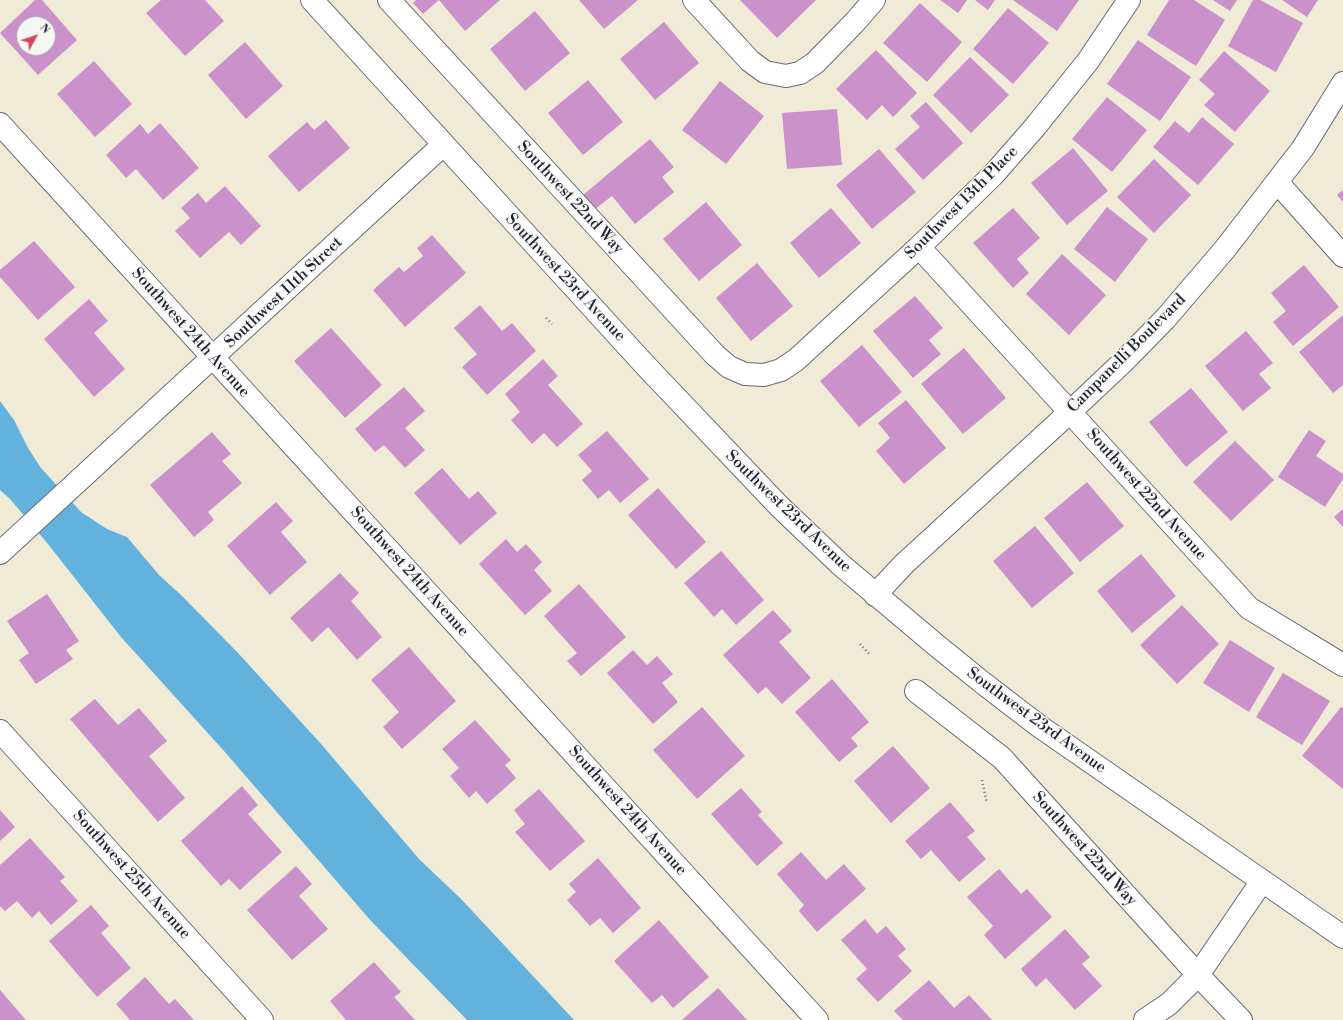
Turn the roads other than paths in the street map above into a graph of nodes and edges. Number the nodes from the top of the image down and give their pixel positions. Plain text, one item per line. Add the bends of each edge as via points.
1 (312, 0) edge
2 (389, 0) edge
3 (694, 0) edge
4 (874, 0) edge
5 (1130, 0) edge
6 (1343, 83) edge
7 (0, 124) edge
8 (443, 145) junction
9 (1276, 182) junction
10 (920, 247) junction
11 (1343, 256) edge
12 (213, 358) junction
13 (764, 375) joint
14 (1070, 412) junction
15 (0, 553) edge
16 (875, 595) junction
17 (1343, 666) edge
18 (916, 691) dead end
19 (0, 731) edge
20 (1262, 881) junction
21 (1343, 937) edge
22 (1198, 975) junction
23 (262, 1020) edge
24 (817, 1020) edge
25 (1145, 1020) edge
26 (1241, 1020) edge

1 - 8 street, Southwest 23rd Avenue
2 - 13 street, Southwest 22nd Way via 715,355 729,367 746,374
3 - 4 street via 750,62 765,72 786,76 800,73 815,63
5 - 10 street, Southwest 13th Place via 1088,61 1035,127 993,175
6 - 9 street, Campanelli Boulevard via 1302,148
7 - 12 street, Southwest 24th Avenue
8 - 12 street, Southwest 11th Street
8 - 16 street, Southwest 23rd Avenue via 727,452 810,536
9 - 11 street
9 - 14 street, Campanelli Boulevard via 1225,249 1166,318
10 - 13 street, Southwest 13th Place via 796,360 781,370
10 - 14 street, Southwest 22nd Avenue
12 - 15 street, Southwest 11th Street
12 - 24 street, Southwest 24th Avenue
14 - 16 street, Campanelli Boulevard via 904,564
14 - 17 street, Southwest 22nd Avenue via 1249,608
16 - 20 street, Southwest 23rd Avenue via 1039,726
18 - 22 street, Southwest 22nd Way via 1002,758
19 - 23 street, Southwest 25th Avenue
20 - 21 street, Southwest 23rd Avenue
20 - 22 street
22 - 25 street via 1169,1004
22 - 26 street, Southwest 22nd Way

